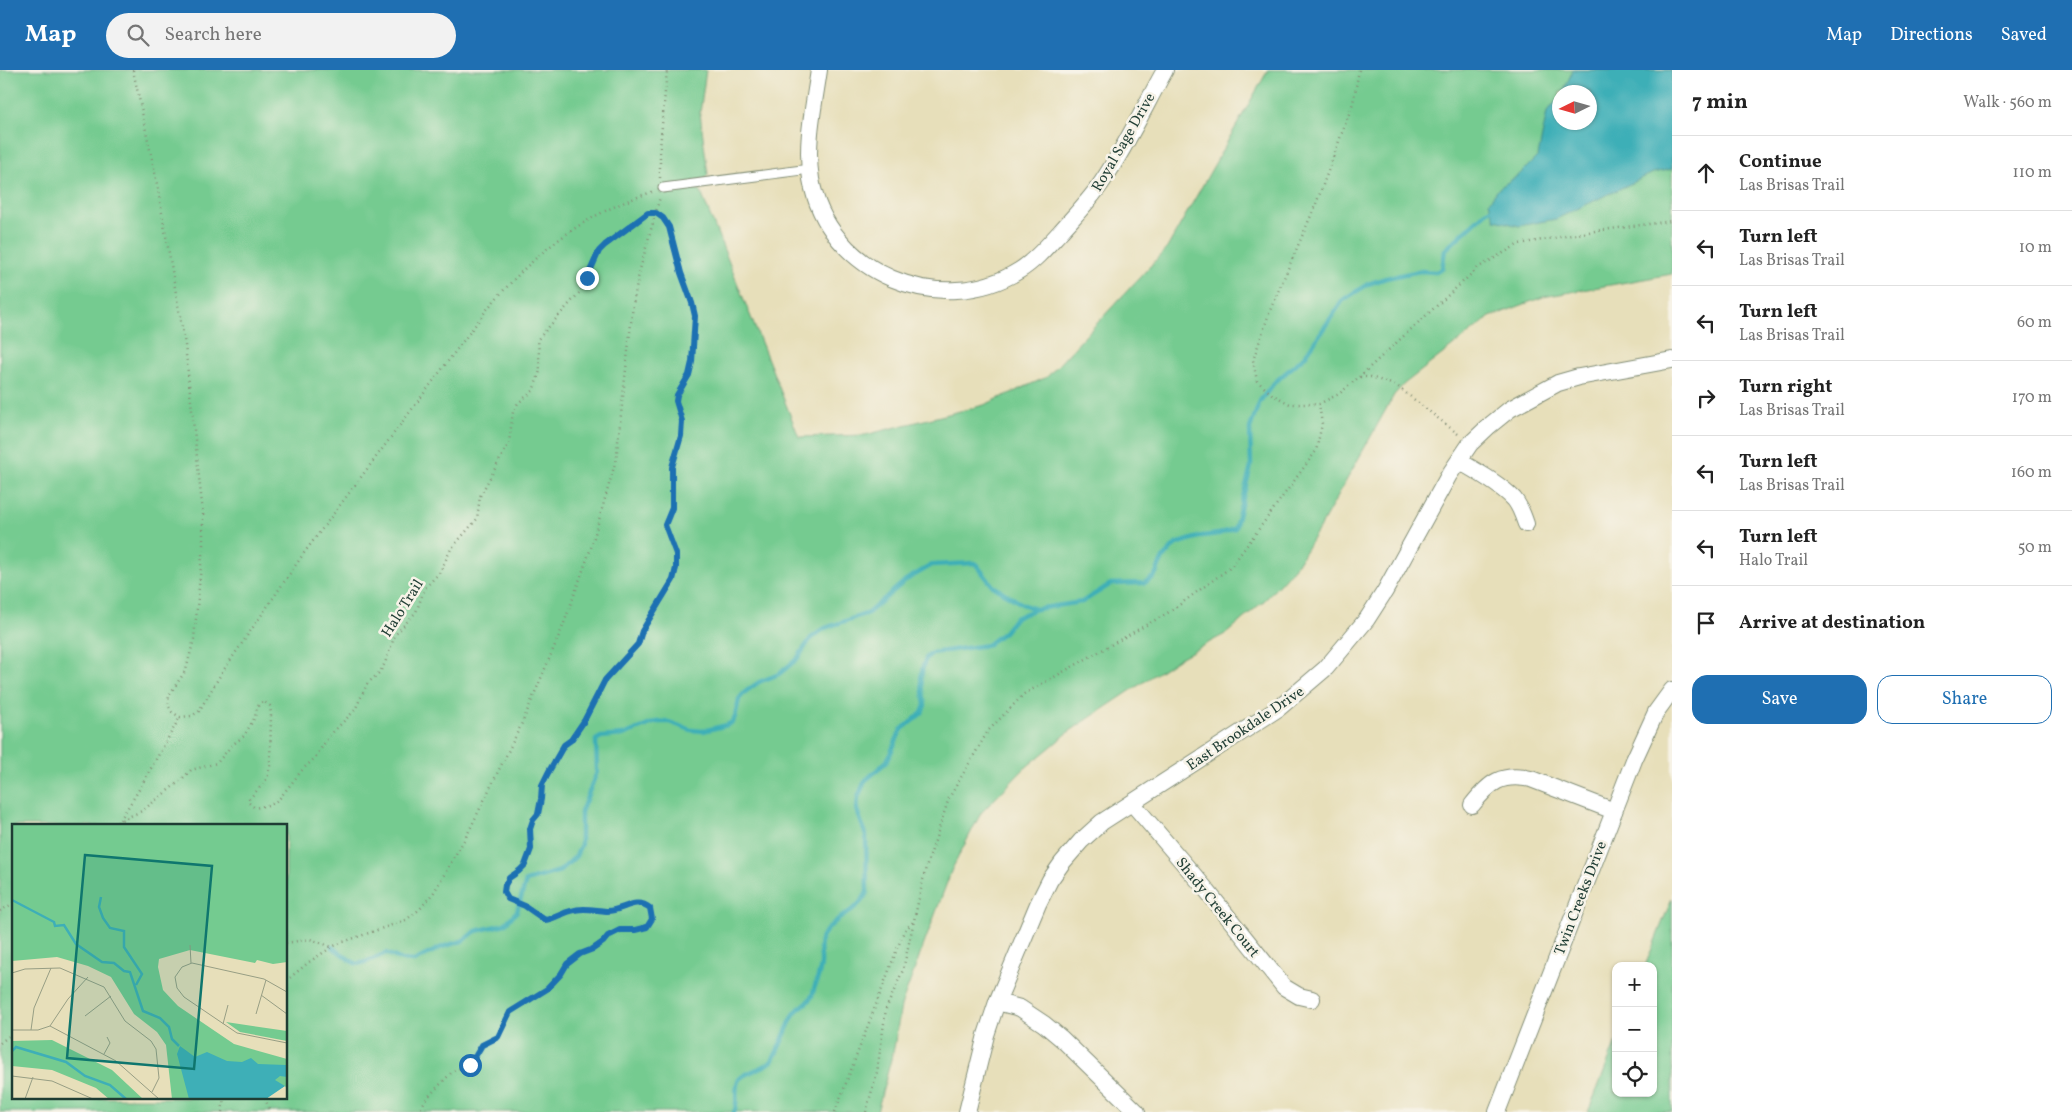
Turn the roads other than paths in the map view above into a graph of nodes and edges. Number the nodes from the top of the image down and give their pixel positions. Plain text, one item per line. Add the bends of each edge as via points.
1 (819, 70) edge
2 (1165, 70) edge
3 (810, 170) junction
4 (663, 188) road end
5 (1672, 360) edge
6 (1458, 461) junction
7 (1526, 524) dead end
8 (1672, 690) edge
9 (1132, 803) junction
10 (1472, 804) dead end
11 (1614, 811) junction
12 (1312, 999) dead end
13 (997, 1002) junction
14 (967, 1112) edge
15 (1137, 1112) edge
16 (1497, 1112) edge

1 - 3 street, Royal Sage Drive via 810,136
2 - 3 street, Royal Sage Drive via 1104,179 1089,199 1040,255 1013,273 979,287 934,291 898,282 876,272 857,258 829,226 818,204
3 - 4 lane
5 - 6 street, East Brookdale Drive via 1579,376 1558,383 1510,410 1470,444
6 - 7 street via 1514,499
6 - 9 street, East Brookdale Drive via 1385,591 1350,641 1326,668 1279,708
8 - 11 street, Twin Creeks Drive via 1646,731
9 - 12 street, Shady Creek Court via 1284,987
9 - 13 street, East Brookdale Drive via 1102,822 1081,841 1050,880
10 - 11 street via 1485,788 1497,780 1520,777
11 - 16 street, Twin Creeks Drive
13 - 14 street, East Brookdale Drive
13 - 15 street via 1020,1008 1044,1024

